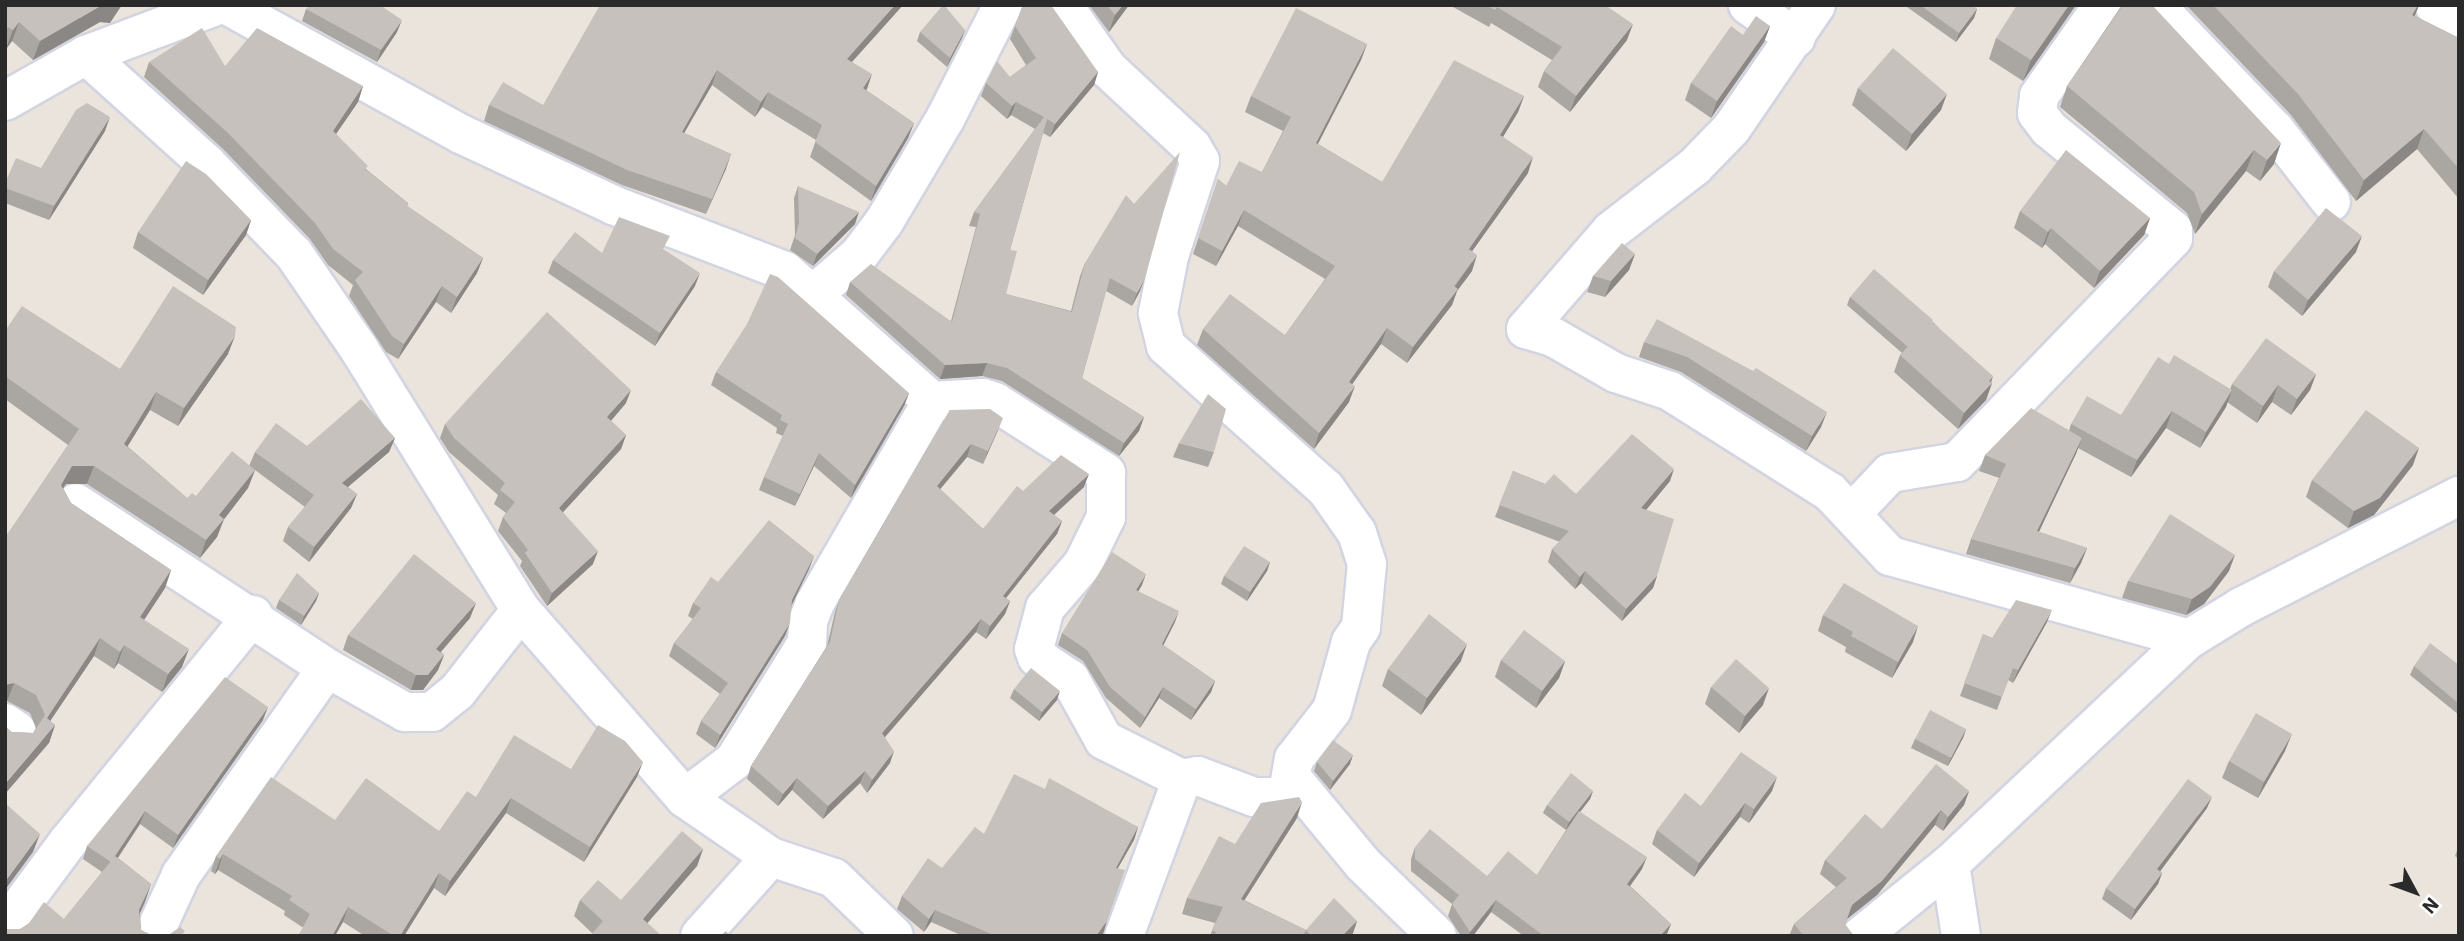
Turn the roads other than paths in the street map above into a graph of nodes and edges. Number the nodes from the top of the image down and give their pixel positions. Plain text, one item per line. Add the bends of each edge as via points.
1 (218, 5) edge
2 (227, 5) edge
3 (1003, 5) edge
4 (1063, 5) edge
5 (1748, 5) edge
6 (1816, 5) edge
7 (2103, 5) edge
8 (2155, 5) edge
9 (2434, 5) edge
10 (2459, 35) edge
11 (1796, 38) junction
12 (86, 55) junction
13 (5, 101) edge
14 (2331, 202) dead end
15 (815, 293) junction
16 (932, 401) junction
17 (2459, 496) edge
18 (76, 503) edge
19 (1852, 513) junction
20 (521, 610) junction
21 (253, 615) junction
22 (2189, 639) junction
23 (327, 668) junction
24 (1291, 777) junction
25 (1182, 779) junction
26 (685, 798) junction
27 (771, 857) junction
28 (1951, 864) junction
29 (5, 927) edge
30 (1958, 932) edge
31 (153, 936) edge
32 (700, 936) edge
33 (894, 936) edge
34 (1124, 936) edge
35 (1437, 936) edge
36 (1861, 936) edge

1 - 12 street
2 - 15 street via 461,134 613,205 785,271
3 - 15 street via 945,119 884,222 859,255
4 - 24 street via 1108,69 1192,147 1200,161 1169,256 1158,313 1166,346 1326,489 1357,533 1367,564 1361,627 1351,642 1332,710 1294,759
5 - 11 street
6 - 11 street
7 - 19 street via 2039,96 2037,113 2049,129 2173,230 2173,238 1957,463 1890,473
8 - 14 street via 2275,130
9 - 10 street
11 - 19 street via 1731,129 1694,167 1611,231 1526,329 1553,337 1616,373 1670,391 1830,492
12 - 13 street
12 - 20 street via 224,180 293,254 359,349
15 - 16 street
16 - 25 street via 983,398 995,402 1106,473 1106,517 1083,564 1045,608 1034,649 1037,657 1070,679 1104,740
16 - 26 street via 815,603 807,643 771,702 734,761
17 - 22 street via 2241,607
18 - 21 street
19 - 22 street via 1890,555
20 - 23 street via 457,692 432,712 405,712
20 - 26 street
21 - 23 street
21 - 29 street via 68,842
22 - 28 street
23 - 31 street via 181,875
24 - 25 street via 1288,792 1276,797 1254,797 1198,776
24 - 35 street via 1363,864
25 - 34 street
26 - 27 street
27 - 32 street
27 - 33 street via 834,878
28 - 30 street
28 - 36 street

